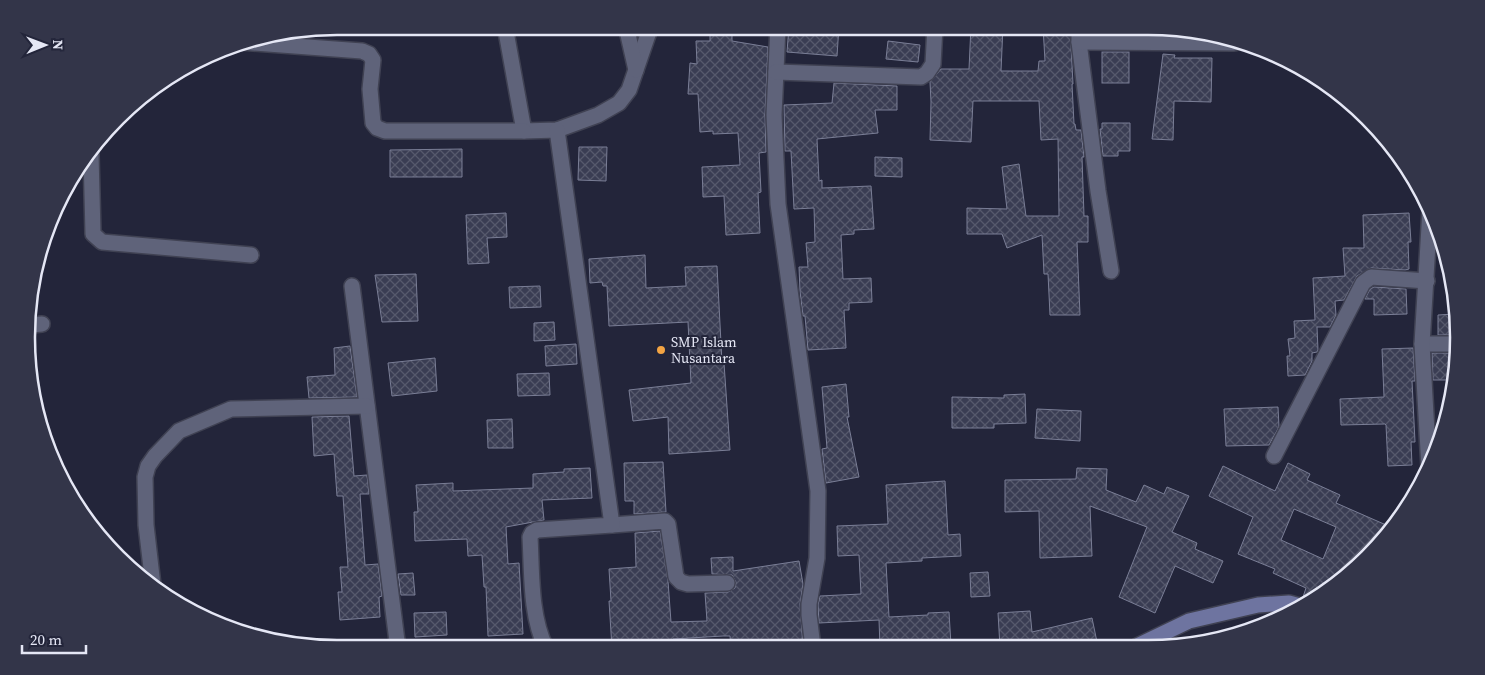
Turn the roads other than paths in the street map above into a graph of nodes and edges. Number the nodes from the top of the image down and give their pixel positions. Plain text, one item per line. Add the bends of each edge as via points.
1 (507, 35) edge
2 (628, 35) edge
3 (648, 35) edge
4 (778, 35) edge
5 (935, 35) edge
6 (1079, 35) edge
7 (1079, 42) junction
8 (265, 44) edge
9 (1220, 44) edge
10 (636, 70) junction
11 (776, 72) junction
12 (556, 130) junction
13 (524, 131) junction
14 (91, 162) edge
15 (1429, 228) edge
16 (252, 255) dead end
17 (1110, 271) dead end
18 (1427, 281) junction
19 (352, 286) dead end
20 (1422, 344) junction
21 (1450, 344) edge
22 (367, 406) junction
23 (1431, 442) edge
24 (1274, 456) dead end
25 (612, 525) junction
26 (152, 576) edge
27 (727, 583) dead end
28 (1291, 604) edge
29 (397, 640) edge
30 (542, 640) edge
31 (812, 640) edge
32 (1150, 640) edge

1 - 13 street
2 - 10 street
3 - 10 street
4 - 11 street
5 - 11 street via 933,64 921,77
6 - 7 street
7 - 9 street
7 - 17 street
8 - 13 street via 369,54 373,60 370,89 373,123 385,131
10 - 12 street via 629,90 619,103 598,115
11 - 31 street via 774,116 778,204 818,491 817,558 809,604
12 - 13 street
12 - 25 street
14 - 16 street via 93,234 102,242
15 - 18 street
18 - 20 street
18 - 24 street via 1371,277 1363,283
19 - 22 street
20 - 21 street
20 - 23 street
22 - 26 street via 231,409 179,431 154,456 145,477
22 - 29 street
25 - 27 street via 665,521 676,577 688,584
25 - 30 street via 532,533 535,614
28 - 32 street via 1258,605 1189,621

